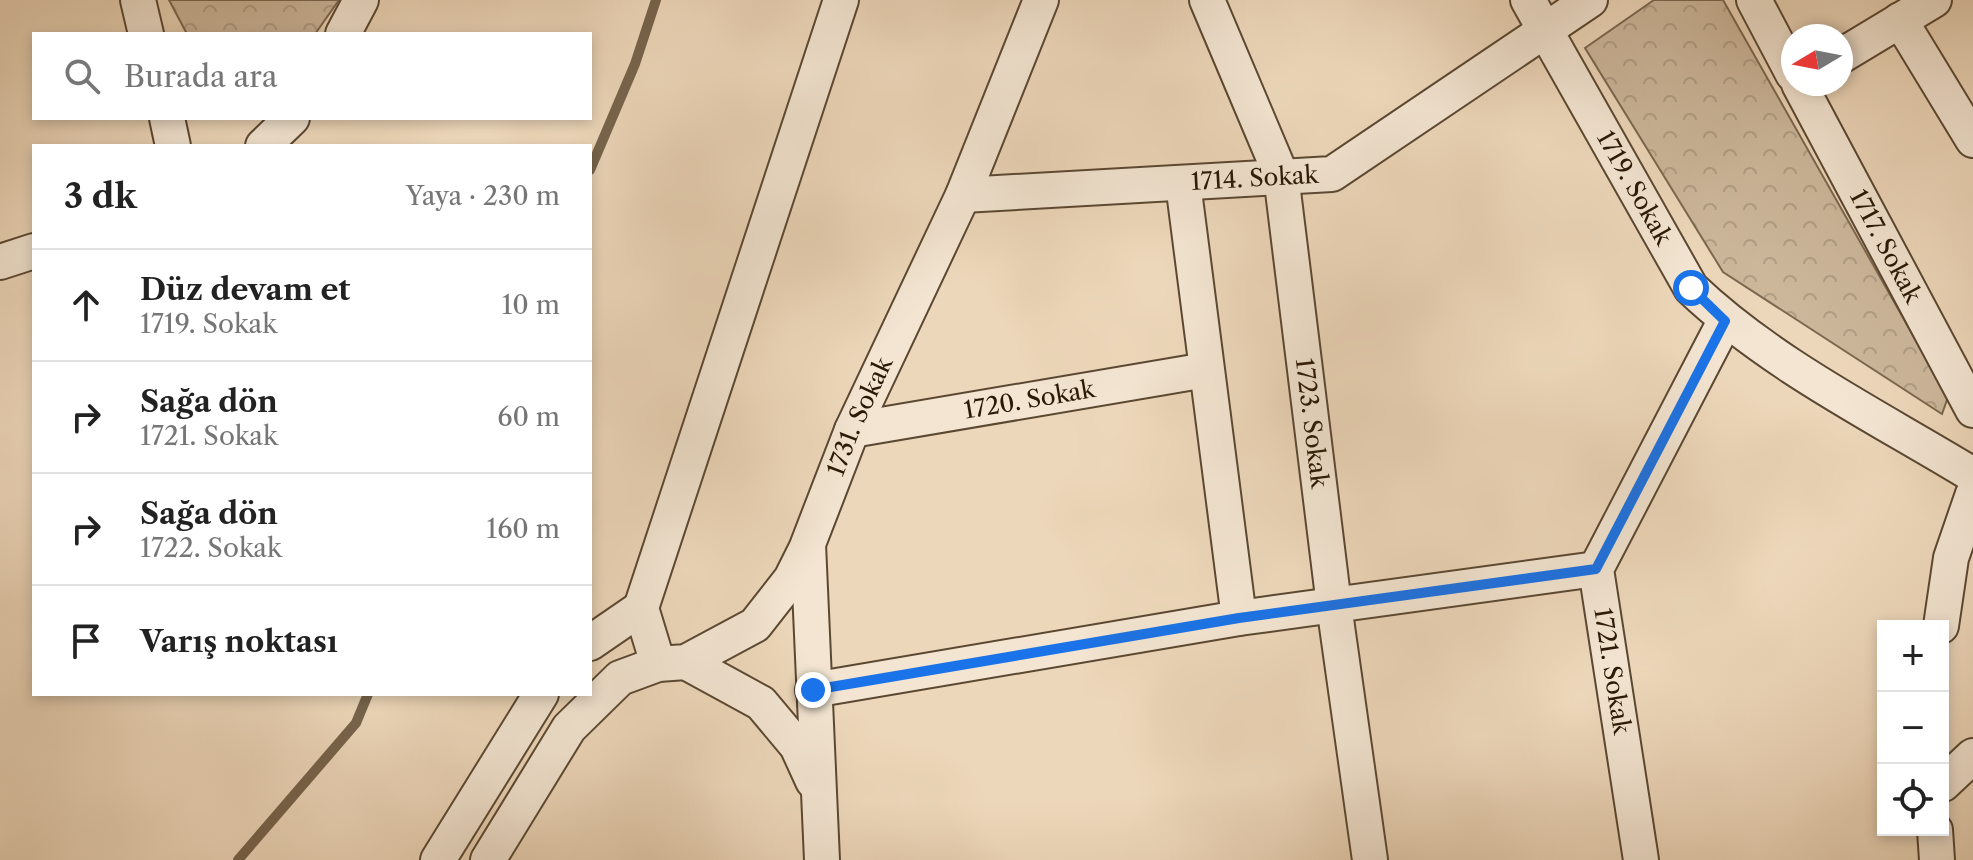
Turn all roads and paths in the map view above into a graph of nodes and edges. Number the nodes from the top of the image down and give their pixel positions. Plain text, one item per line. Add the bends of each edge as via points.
1 (138, 0) edge
2 (361, 0) edge
3 (841, 0) edge
4 (1041, 0) edge
5 (1207, 0) edge
6 (1528, 0) edge
7 (1590, 0) edge
8 (1754, 0) edge
9 (1934, 0) edge
10 (1900, 20) junction
11 (1544, 30) junction
12 (146, 32) edge
13 (344, 32) edge
14 (1853, 49) edge
15 (1781, 51) edge
16 (1805, 96) edge
17 (167, 120) edge
18 (290, 120) edge
19 (1973, 140) edge
20 (173, 144) edge
21 (265, 144) edge
22 (1281, 175) junction
23 (1183, 183) junction
24 (963, 195) junction
25 (32, 252) edge
26 (0, 262) edge
27 (1725, 321) junction
28 (1206, 370) junction
29 (1973, 410) edge
30 (852, 430) junction
31 (1973, 475) edge
32 (1973, 494) edge
33 (808, 544) junction
34 (1596, 569) junction
35 (1334, 605) junction
36 (641, 608) junction
37 (1239, 618) junction
38 (1942, 620) edge
39 (592, 642) edge
40 (672, 663) junction
41 (813, 690) junction
42 (540, 696) edge
43 (1973, 756) edge
44 (1949, 778) edge
45 (821, 796) junction
46 (1935, 836) edge
47 (438, 860) edge
48 (488, 860) edge
49 (822, 860) edge
50 (1370, 860) edge
51 (1641, 860) edge
52 (1937, 860) edge

1 - 12 street
2 - 13 street
3 - 36 street
4 - 24 street, 1731. Sokak
5 - 22 street, 1723. Sokak
6 - 11 street, 1719. Sokak
7 - 11 street, 1714. Sokak
8 - 15 street
9 - 10 street
10 - 14 street
10 - 19 street
11 - 22 street, 1714. Sokak via 1332,174
11 - 27 street, 1719. Sokak via 1691,288
16 - 29 street, 1717. Sokak
17 - 20 street
18 - 21 street
22 - 23 street, 1714. Sokak
22 - 35 street, 1723. Sokak
23 - 24 street, 1714. Sokak
23 - 28 street
24 - 30 street, 1731. Sokak
25 - 26 street
27 - 31 street, 1719. Sokak
27 - 34 street
28 - 30 street, 1720. Sokak
28 - 37 street
30 - 33 street, 1731. Sokak
32 - 38 street via 1951,558
33 - 40 street via 791,579 755,625
33 - 41 street, 1731. Sokak
34 - 35 street
34 - 51 street, 1721. Sokak
35 - 37 street
35 - 50 street, 1723. Sokak
36 - 39 street
36 - 40 street
37 - 41 street
40 - 45 street via 761,703 797,746
40 - 48 street via 620,678 569,728
41 - 45 street, 1731. Sokak
42 - 47 street
43 - 44 street
45 - 49 street, 1731. Sokak
46 - 52 street

